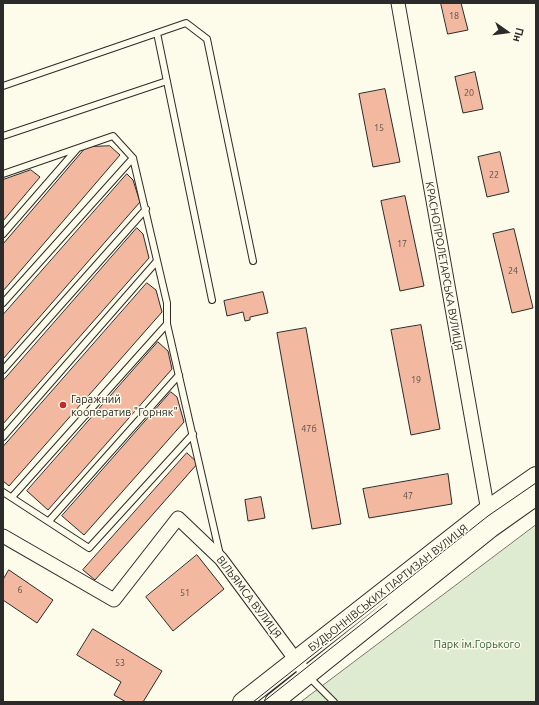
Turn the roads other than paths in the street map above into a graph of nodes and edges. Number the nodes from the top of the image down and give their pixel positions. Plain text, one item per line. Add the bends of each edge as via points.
1 (398, 3) edge
2 (157, 33) junction
3 (167, 81) junction
4 (3, 86) edge
5 (3, 136) edge
6 (78, 148) junction
7 (133, 158) junction
8 (3, 174) edge
9 (146, 209) junction
10 (3, 234) edge
11 (157, 261) junction
12 (253, 261) dead end
13 (212, 300) dead end
14 (3, 303) edge
15 (167, 324) junction
16 (3, 370) edge
17 (179, 375) junction
18 (193, 434) junction
19 (3, 437) edge
20 (536, 476) edge
21 (3, 492) edge
22 (536, 496) edge
23 (12, 497) junction
24 (487, 510) junction
25 (49, 521) junction
26 (490, 528) junction
27 (3, 536) edge
28 (221, 559) junction
29 (296, 660) junction
30 (308, 676) junction
31 (242, 702) edge
32 (274, 702) edge
33 (334, 702) edge

1 - 24 street, КРАСНОПРОЛЕТАРСЬКА ВУЛИЦЯ
2 - 3 lane
2 - 4 lane
2 - 12 lane via 186,23 207,39
3 - 5 lane
3 - 13 lane
6 - 7 lane via 113,136
6 - 8 lane
6 - 10 lane
7 - 9 lane
7 - 14 lane
9 - 11 lane
9 - 16 lane
11 - 15 lane via 167,303
11 - 19 lane
15 - 17 lane
15 - 23 lane
17 - 18 lane
17 - 25 lane
18 - 25 lane via 89,548
18 - 28 lane
20 - 24 main road, БУДЬОННІВСЬКИХ ПАРТИЗАН ВУЛИЦЯ
21 - 23 lane
22 - 26 main road, БУДЬОННІВСЬКИХ ПАРТИЗАН ВУЛИЦЯ
23 - 25 lane
24 - 26 street, КРАСНОПРОЛЕТАРСЬКА ВУЛИЦЯ
24 - 29 main road, БУДЬОННІВСЬКИХ ПАРТИЗАН ВУЛИЦЯ
26 - 30 main road, БУДЬОННІВСЬКИХ ПАРТИЗАН ВУЛИЦЯ
27 - 28 street, ВІЛЬЯМСА ВУЛИЦЯ via 114,600 178,518
28 - 29 street, ВІЛЬЯМСА ВУЛИЦЯ
29 - 30 street, ВІЛЬЯМСА ВУЛИЦЯ
29 - 31 main road, БУДЬОННІВСЬКИХ ПАРТИЗАН ВУЛИЦЯ
30 - 32 main road, БУДЬОННІВСЬКИХ ПАРТИЗАН ВУЛИЦЯ
30 - 33 lane

